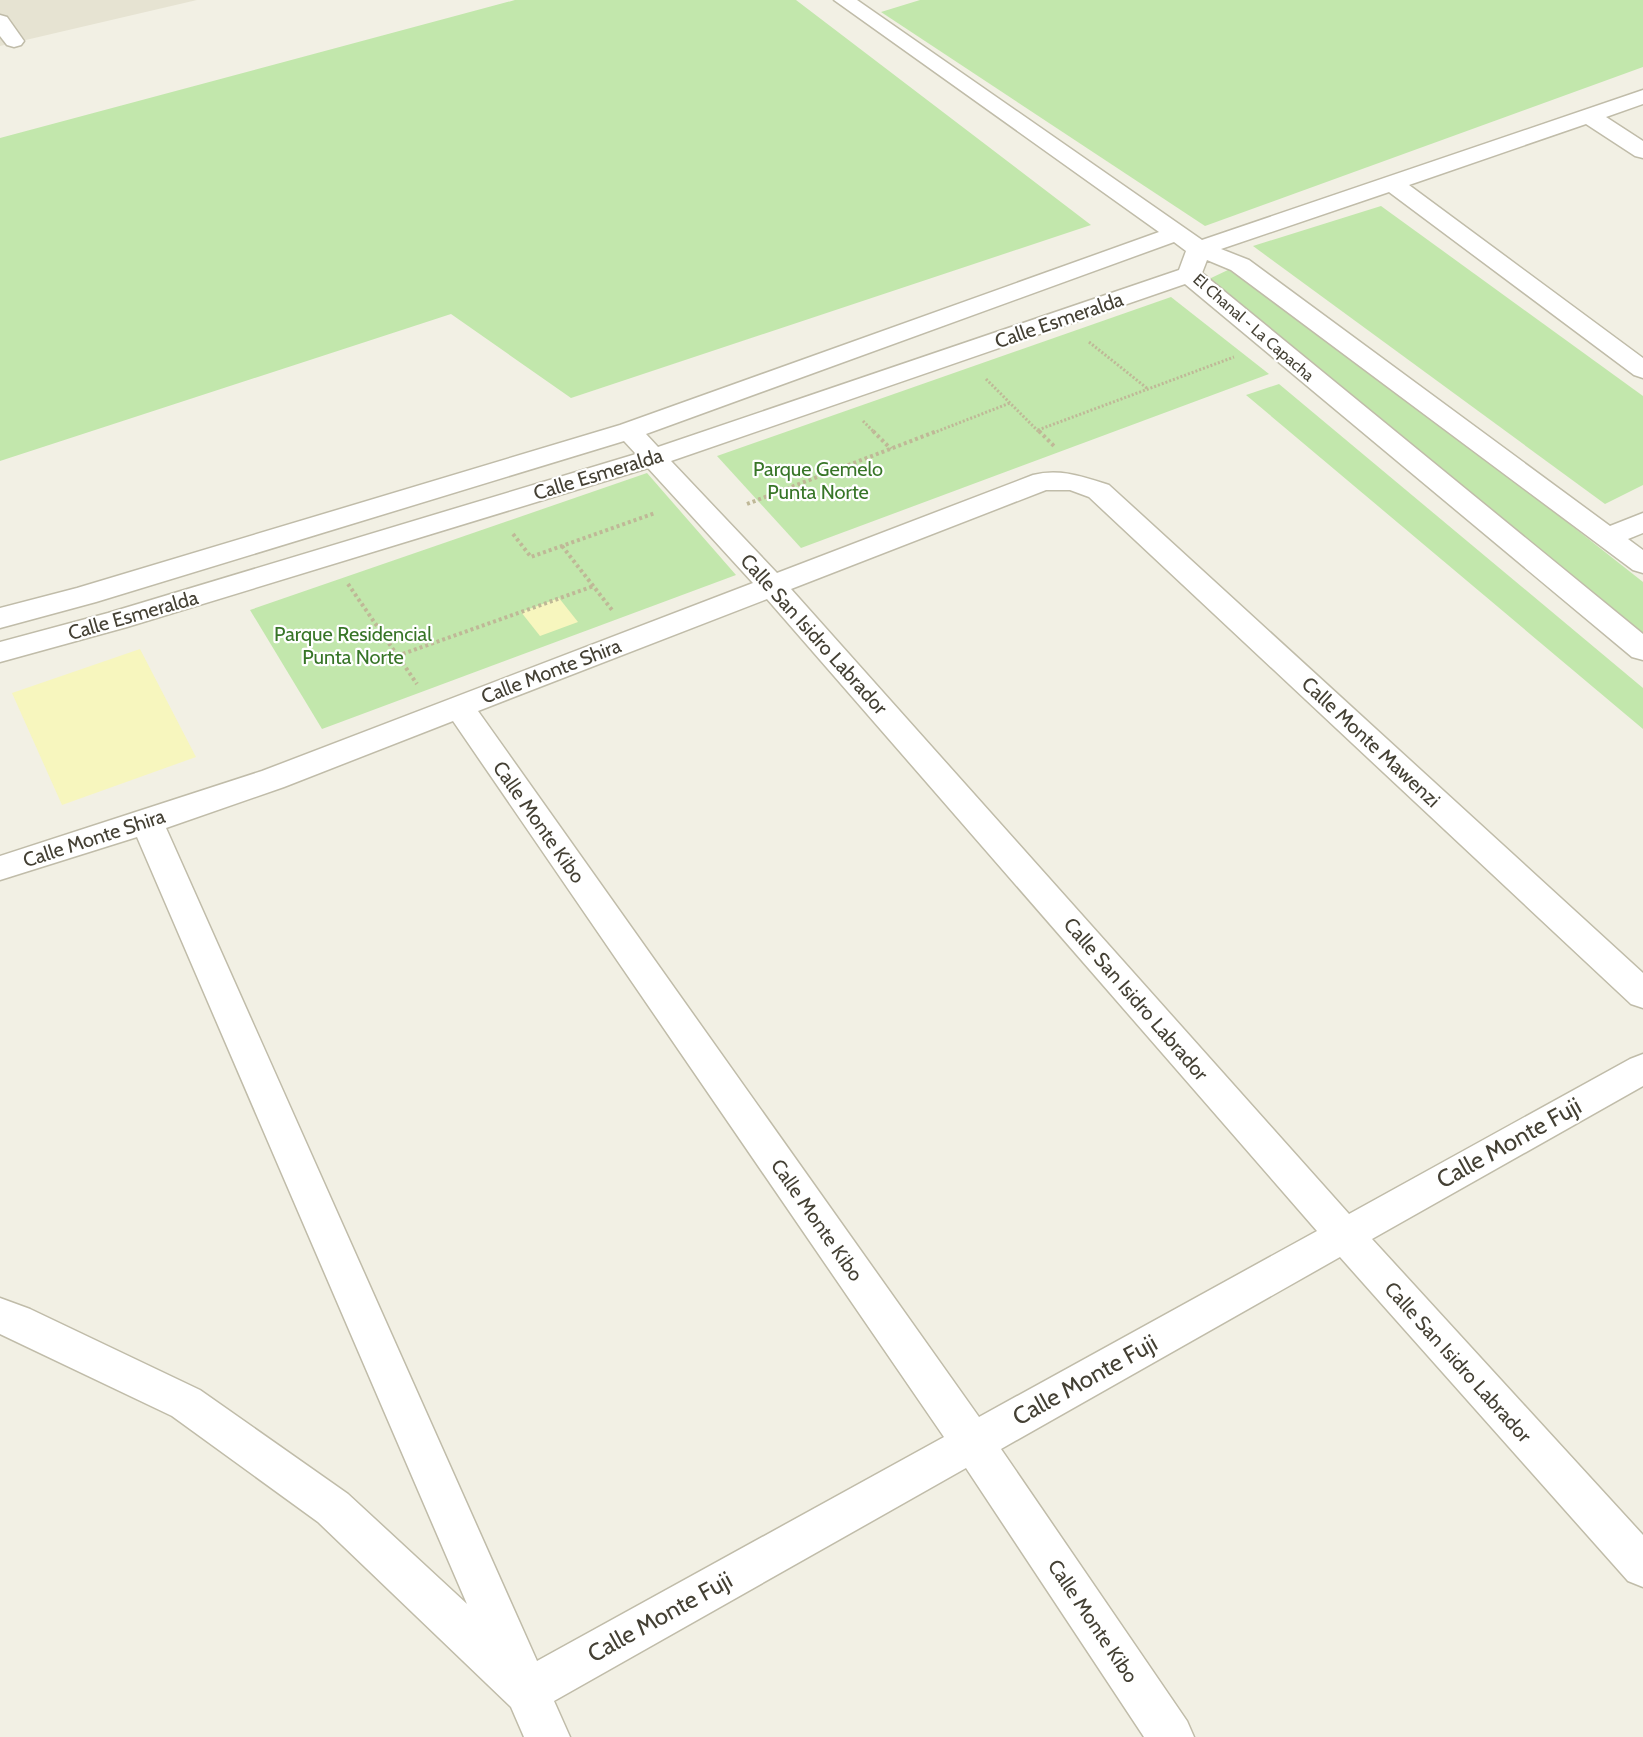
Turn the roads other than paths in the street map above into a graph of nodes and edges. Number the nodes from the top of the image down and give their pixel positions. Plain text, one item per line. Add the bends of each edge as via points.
1 (860, 5) edge
2 (0, 21) edge
3 (14, 41) dead end
4 (1643, 97) edge
5 (1589, 116) junction
6 (1643, 151) edge
7 (1393, 184) junction
8 (1175, 234) junction
9 (1199, 249) junction
10 (1189, 275) junction
11 (1643, 370) edge
12 (629, 430) junction
13 (655, 457) junction
14 (1099, 491) joint
15 (1643, 522) edge
16 (1609, 537) junction
17 (1643, 564) edge
18 (772, 586) junction
19 (0, 618) edge
20 (1643, 650) edge
21 (0, 652) edge
22 (449, 711) junction
23 (147, 822) junction
24 (0, 868) edge
25 (1643, 993) edge
26 (1643, 1069) edge
27 (1344, 1235) junction
28 (0, 1316) edge
29 (972, 1442) junction
30 (1643, 1566) edge
31 (527, 1691) junction
32 (547, 1737) edge
33 (1171, 1737) edge

1 - 8 street, El Chanal - La Capacha
2 - 3 street
4 - 5 street
5 - 6 street
5 - 7 street
7 - 9 street
7 - 11 street
8 - 9 street, El Chanal - La Capacha
8 - 12 street, Calle Esmeralda
9 - 10 street, El Chanal - La Capacha
9 - 16 street via 1240,265
10 - 13 street, Calle Esmeralda
10 - 20 street, El Chanal - La Capacha
12 - 13 street, Calle San Isidro Labrador
12 - 19 street, Calle Esmeralda
13 - 18 street, Calle San Isidro Labrador
13 - 21 street, Calle Esmeralda
14 - 18 street, Calle Monte Shira via 1073,482 1044,482
14 - 25 street, Calle Monte Mawenzi
15 - 16 street
16 - 17 street
18 - 22 street, Calle Monte Shira
18 - 27 street, Calle San Isidro Labrador
22 - 23 street, Calle Monte Shira via 273,779
22 - 29 street, Calle Monte Kibo
23 - 24 street, Calle Monte Shira
23 - 31 street
26 - 27 street, Calle Monte Fuji
27 - 29 street, Calle Monte Fuji
27 - 30 street, Calle San Isidro Labrador
28 - 31 street via 186,1403 333,1508
29 - 31 street, Calle Monte Fuji
29 - 33 street, Calle Monte Kibo
31 - 32 street

